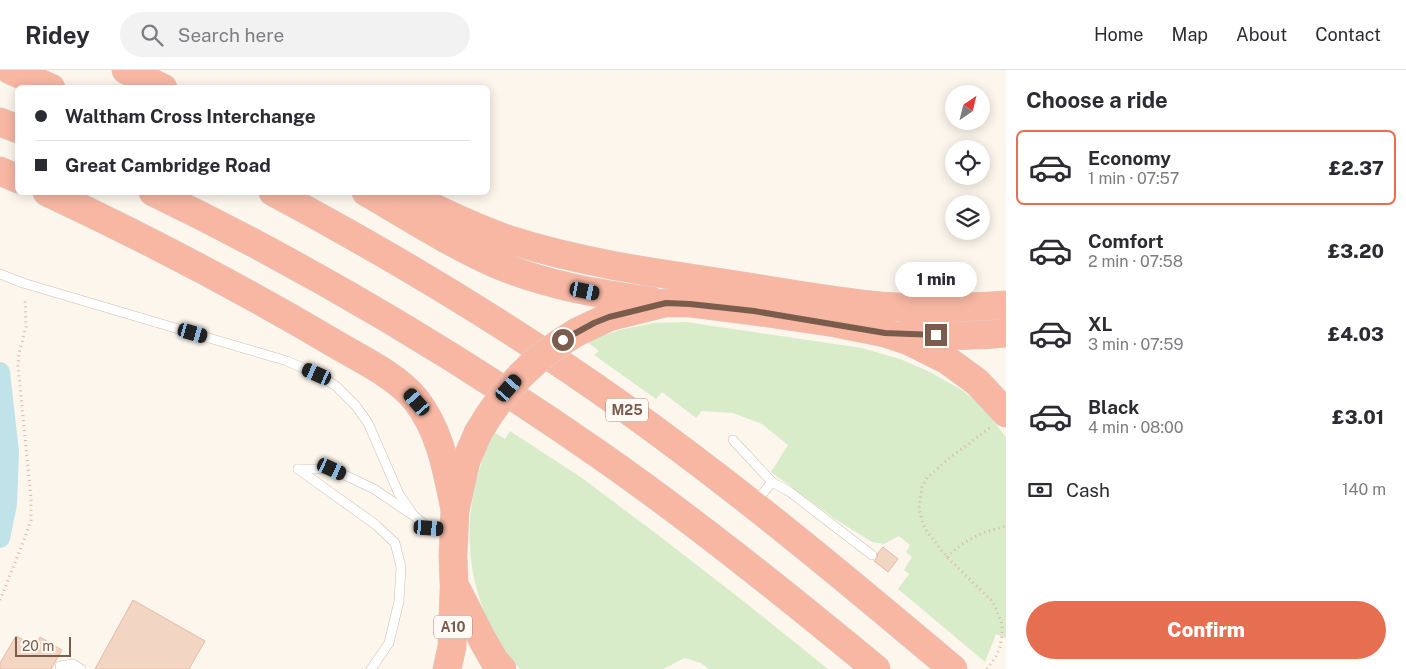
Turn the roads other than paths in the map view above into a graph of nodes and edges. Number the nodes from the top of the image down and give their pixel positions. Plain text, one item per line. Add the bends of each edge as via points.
1 (10, 70) edge
2 (126, 70) edge
3 (44, 85) edge
4 (157, 85) edge
5 (0, 122) edge
6 (15, 128) edge
7 (0, 171) edge
8 (15, 178) edge
9 (53, 195) edge
10 (159, 195) edge
11 (278, 195) edge
12 (371, 195) edge
13 (408, 195) edge
14 (0, 274) edge
15 (666, 303) junction
16 (1006, 305) edge
17 (885, 333) junction
18 (1006, 333) edge
19 (1001, 418) edge
20 (732, 440) dead end
21 (772, 482) junction
22 (753, 505) junction
23 (414, 516) junction
24 (454, 520) junction
25 (872, 555) dead end
26 (454, 584) junction
27 (60, 666) dead end
28 (81, 669) edge
29 (371, 669) edge
30 (447, 669) edge
31 (502, 669) edge
32 (876, 669) edge
33 (952, 669) edge

1 - 3 highway
2 - 4 highway
5 - 6 highway
7 - 8 highway
9 - 24 highway via 225,281 399,383 417,402 438,441 444,457
10 - 32 highway via 301,268 405,328 540,414 772,584
11 - 22 highway, M25 via 398,262 526,340 622,406
12 - 15 highway via 450,241 529,276 601,294
13 - 16 highway via 508,239 600,263 871,305 936,308
14 - 23 lane via 287,361 317,374 336,386 368,423 399,494
15 - 17 highway via 754,311
15 - 24 highway, bridge via 609,317 549,349 522,372 478,432 466,461
17 - 18 highway via 953,336
17 - 19 highway via 948,360 977,382
20 - 21 lane
21 - 22 lane
21 - 25 lane via 790,492
22 - 33 highway, M25
23 - 24 lane via 429,528
23 - 29 lane via 374,490 332,469 298,469 376,524 395,544 402,567 399,601 389,643
24 - 26 highway
26 - 30 highway, A10 via 452,647
26 - 31 highway via 482,639
27 - 28 lane via 72,664

